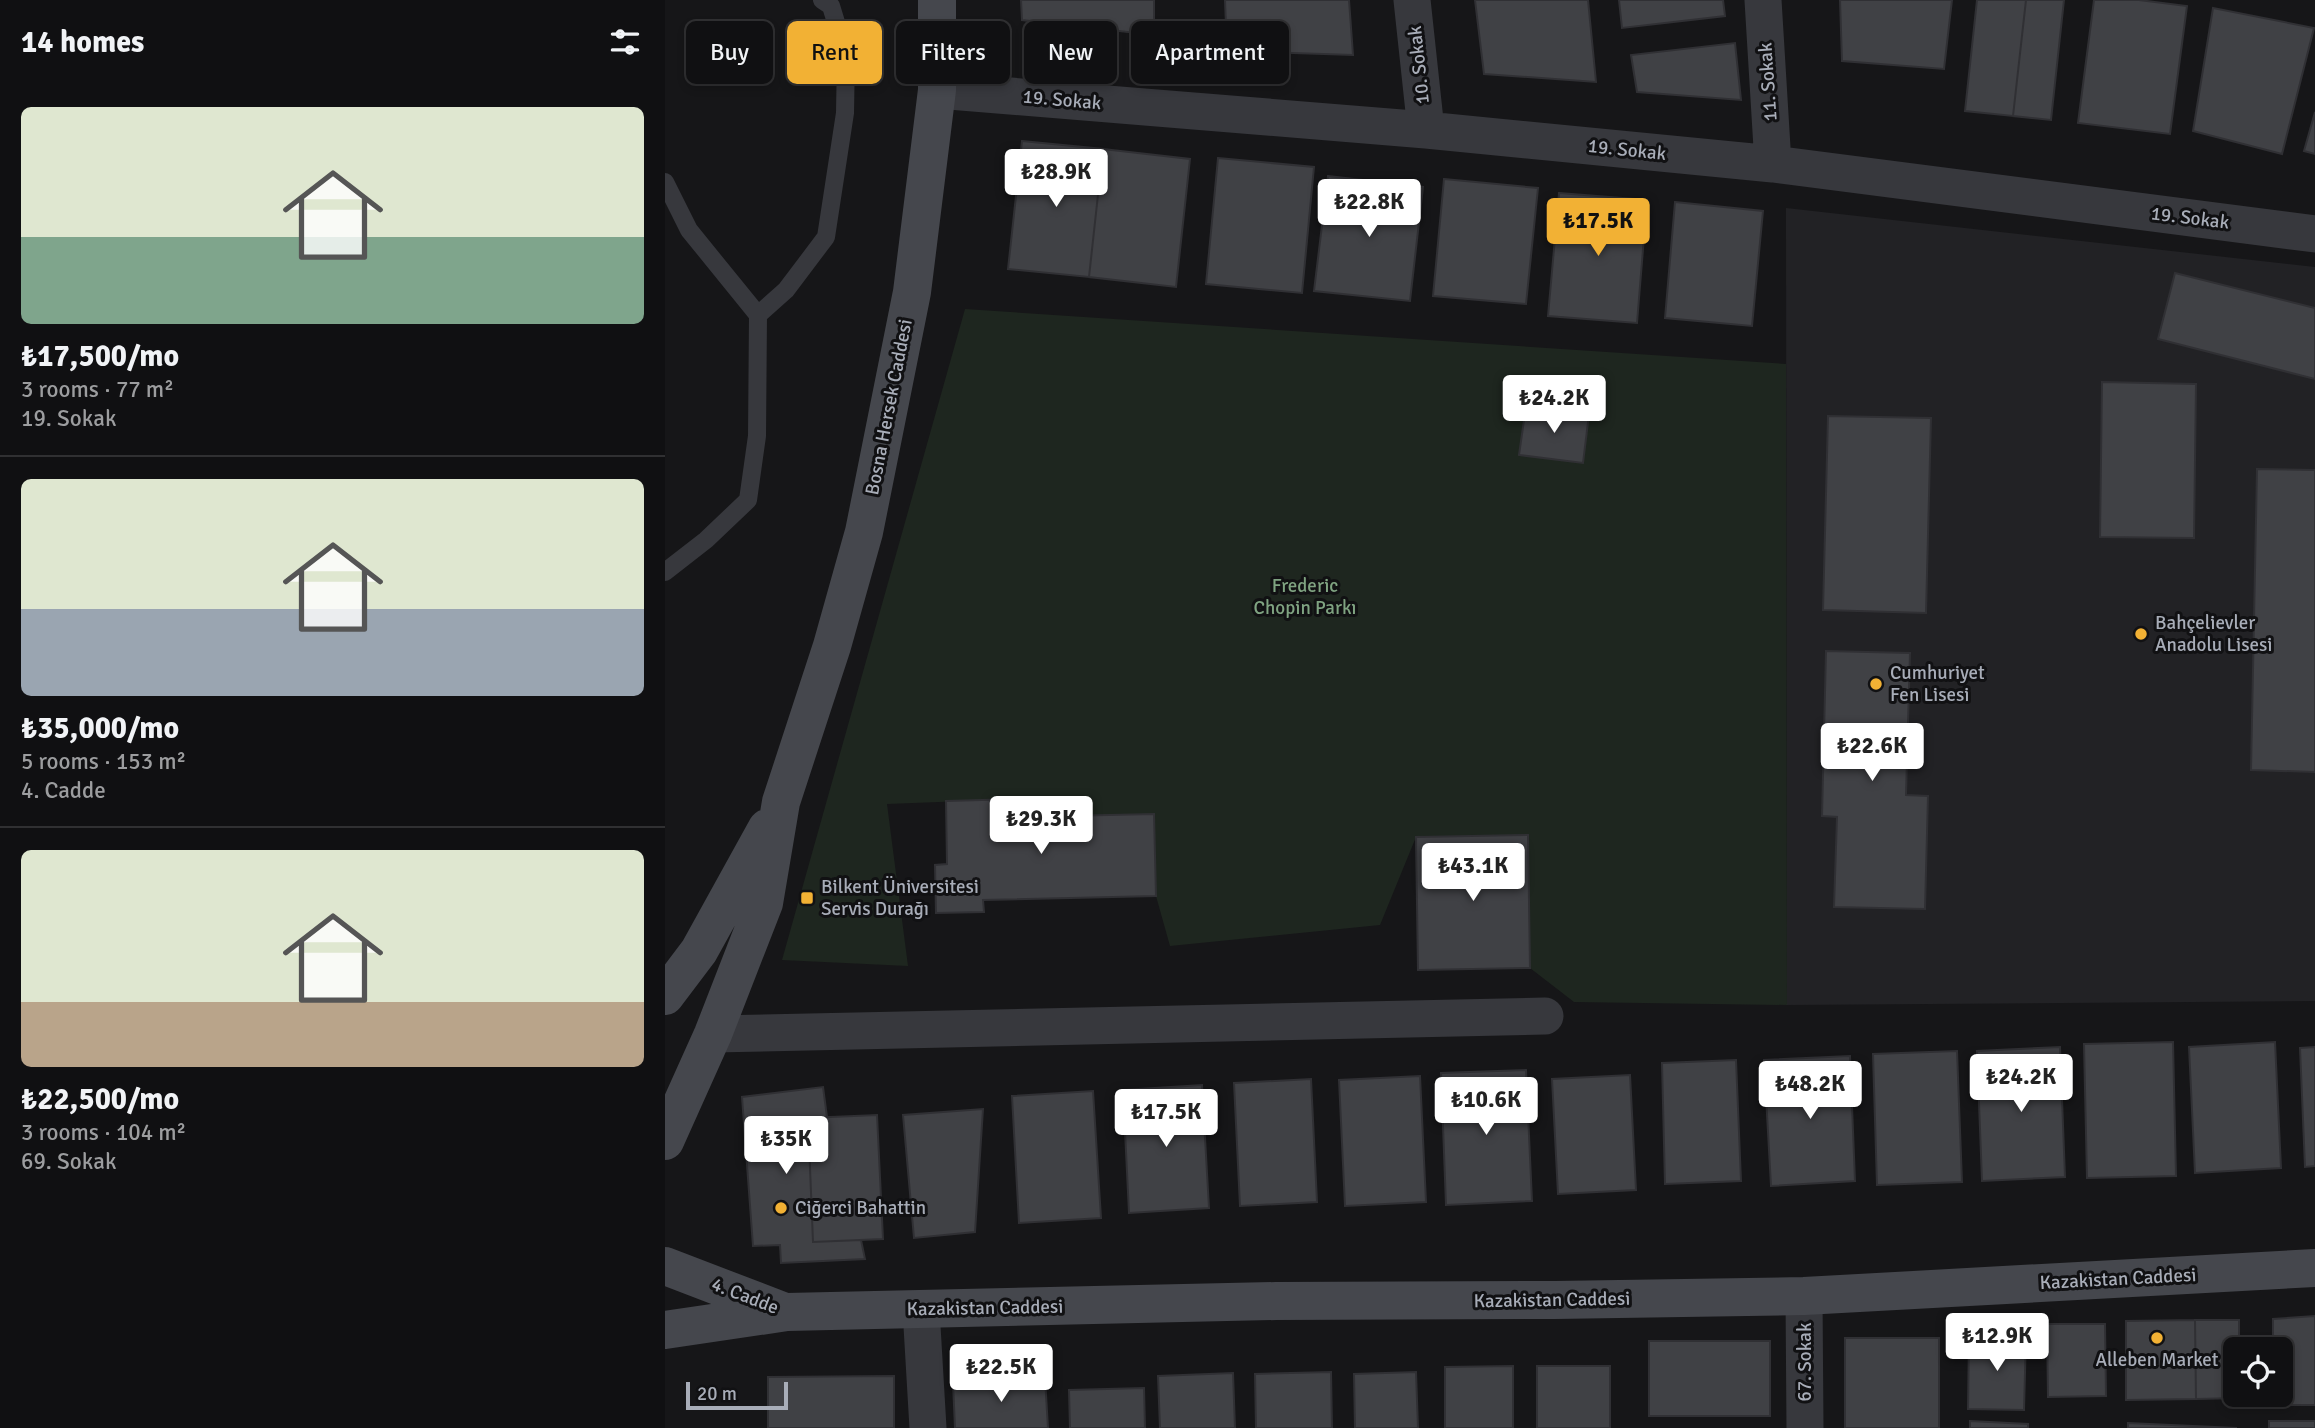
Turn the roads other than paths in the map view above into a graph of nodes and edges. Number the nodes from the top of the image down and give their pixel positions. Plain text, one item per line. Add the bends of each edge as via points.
1 (823, 0) edge
2 (937, 0) edge
3 (1412, 0) edge
4 (1763, 0) edge
5 (937, 90) junction
6 (1426, 130) junction
7 (1773, 164) junction
8 (665, 182) edge
9 (2315, 234) edge
10 (758, 314) junction
11 (665, 572) edge
12 (781, 802) junction
13 (665, 996) edge
14 (1545, 1016) dead end
15 (713, 1034) junction
16 (665, 1141) edge
17 (665, 1266) edge
18 (2315, 1268) edge
19 (1804, 1296) junction
20 (921, 1309) junction
21 (787, 1312) junction
22 (665, 1330) edge
23 (928, 1428) edge
24 (1805, 1428) edge

1 - 10 lane via 831,6 846,55 845,113 826,237 786,290
2 - 5 main road, Bosna Hersek Caddesi
3 - 6 street, 10. Sokak
4 - 7 street, 11. Sokak
5 - 6 street, 19. Sokak
5 - 12 main road, Bosna Hersek Caddesi via 912,292 865,532
6 - 7 street, 19. Sokak
7 - 9 street, 19. Sokak
8 - 10 lane via 689,230
10 - 11 lane via 757,436 748,499
12 - 13 main road via 699,950
12 - 15 main road via 764,904
14 - 15 street
15 - 16 main road
17 - 21 main road, 4. Cadde
18 - 19 main road, Kazakistan Caddesi
19 - 20 main road, Kazakistan Caddesi
19 - 24 street, 67. Sokak
20 - 21 main road, Kazakistan Caddesi
20 - 23 street
21 - 22 main road, 4. Cadde

